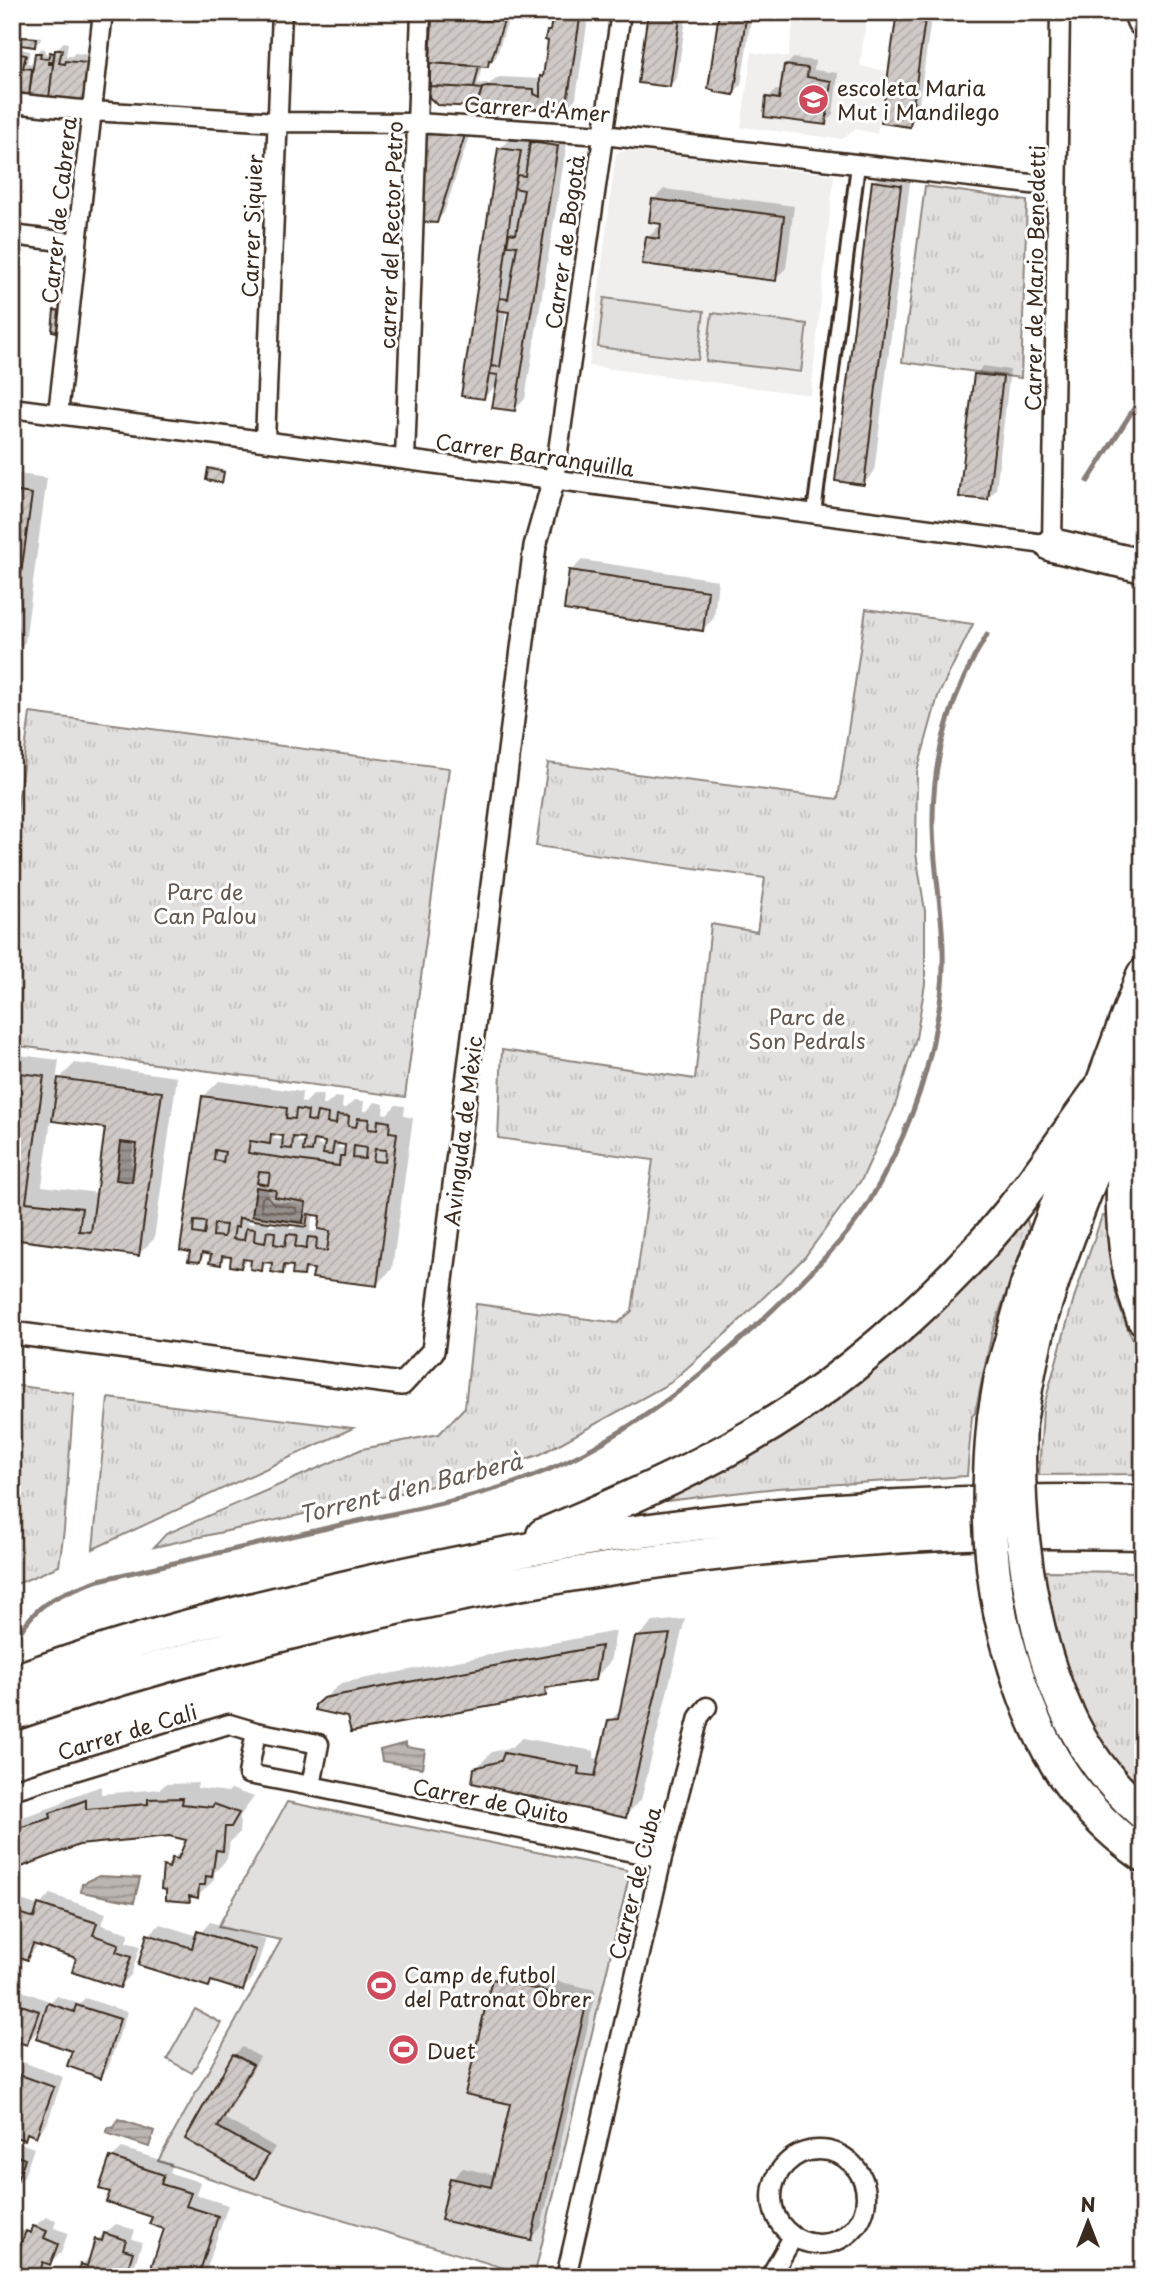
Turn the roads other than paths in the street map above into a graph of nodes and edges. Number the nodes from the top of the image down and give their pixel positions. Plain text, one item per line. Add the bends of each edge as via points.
1 (103, 12) edge
2 (282, 12) edge
3 (421, 12) edge
4 (621, 12) edge
5 (1059, 12) edge
6 (1140, 12) edge
7 (1143, 20) edge
8 (12, 103) edge
9 (92, 111) junction
10 (278, 122) junction
11 (417, 123) junction
12 (603, 135) junction
13 (858, 165) junction
14 (1057, 187) junction
15 (12, 235) edge
16 (77, 243) junction
17 (12, 408) edge
18 (58, 414) junction
19 (265, 441) junction
20 (405, 459) junction
21 (554, 479) junction
22 (814, 513) junction
23 (1143, 543) edge
24 (1052, 545) junction
25 (1143, 566) edge
26 (1143, 975) edge
27 (1126, 1071) edge
28 (1143, 1318) edge
29 (12, 1333) edge
30 (1007, 1420) junction
31 (1143, 1502) edge
32 (1143, 1533) edge
33 (497, 1555) junction
34 (12, 1682) edge
35 (707, 1707) dead end
36 (12, 1714) edge
37 (256, 1732) junction
38 (310, 1786) junction
39 (12, 1790) edge
40 (1143, 1813) edge
41 (1143, 1854) edge
42 (662, 1858) junction
43 (793, 2237) junction
44 (566, 2277) edge
45 (770, 2277) edge

1 - 9 street, Carrer de Cabrera
2 - 10 street, Carrer Siquier
3 - 11 street, carrer del Rector Petro
4 - 12 street, Carrer de Bogotà
5 - 14 street, Carrer de Mario Benedetti
6 - 7 highway
8 - 9 street, Carrer d'Amer
9 - 10 street, Carrer d'Amer
9 - 16 street, Carrer de Cabrera
10 - 11 street, Carrer d'Amer
10 - 19 street, Carrer Siquier
11 - 12 street, Carrer d'Amer
11 - 20 street, carrer del Rector Petro
12 - 13 street, Carrer d'Amer
12 - 21 street, Carrer de Bogotà
13 - 14 street, Carrer d'Amer
13 - 22 street
14 - 24 street, Carrer de Mario Benedetti
15 - 16 street
16 - 18 street, Carrer de Cabrera
17 - 18 street, Carrer Barranquilla
18 - 19 street, Carrer Barranquilla
19 - 20 street, Carrer Barranquilla
20 - 21 street, Carrer Barranquilla
21 - 22 street, Carrer Barranquilla
21 - 29 street, Avinguda de Mèxic via 536,545 433,1351 402,1384
22 - 24 street, Carrer Barranquilla
23 - 24 highway
24 - 25 highway
26 - 27 highway
27 - 28 highway via 1123,1228 1129,1276
27 - 30 highway via 1027,1285 1001,1376
27 - 33 highway via 960,1267 849,1370 727,1449 649,1489
30 - 40 highway, bridge via 1018,1461 1028,1581 1053,1681 1071,1724 1096,1765
30 - 41 highway, bridge via 990,1459 988,1522 995,1590 1021,1692 1055,1765 1091,1810
31 - 33 highway via 964,1504 786,1515 633,1532
32 - 36 highway via 964,1533 652,1562 344,1620 139,1673
33 - 34 highway via 209,1621
35 - 42 street, Carrer de Cuba via 699,1717
37 - 38 street, Carrer de Quito via 247,1774
37 - 38 street via 319,1744
37 - 39 street, Carrer de Cali via 229,1724
38 - 42 street, Carrer de Quito
42 - 44 street, Carrer de Cuba
43 - 43 street via 807,2243 830,2243 860,2222 867,2193 860,2172 843,2155 811,2150 783,2165 771,2195 781,2226
43 - 45 street

